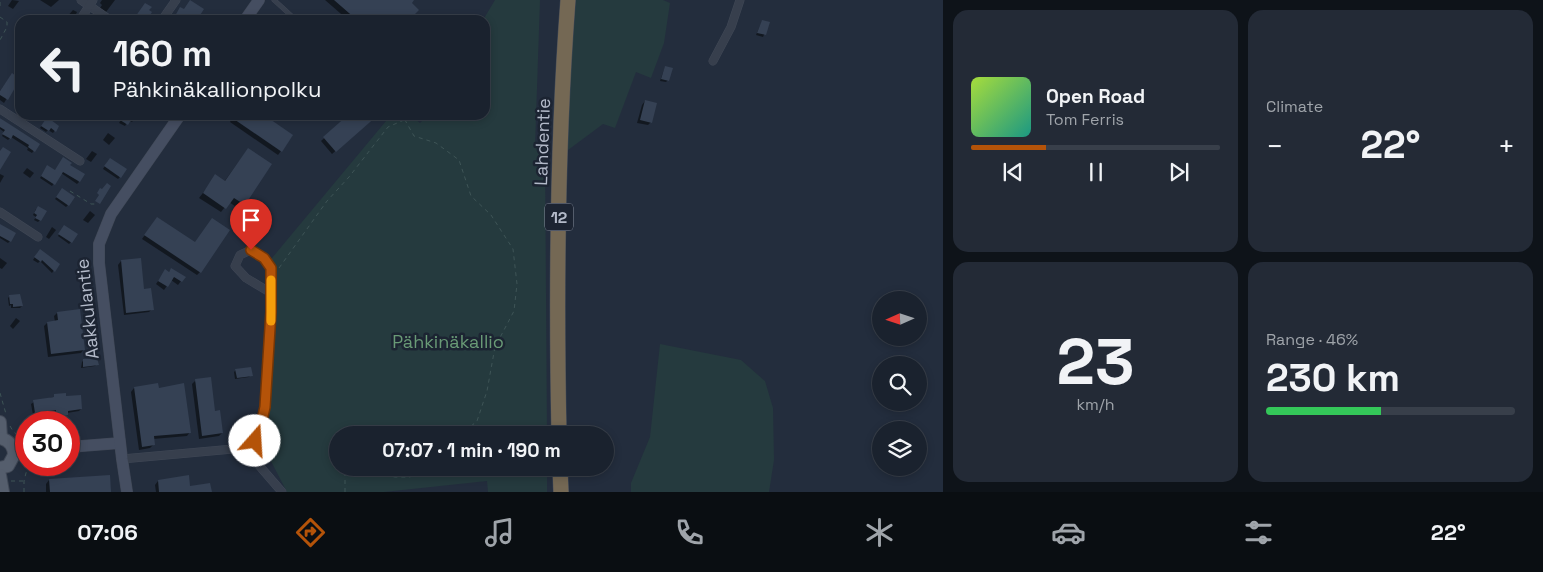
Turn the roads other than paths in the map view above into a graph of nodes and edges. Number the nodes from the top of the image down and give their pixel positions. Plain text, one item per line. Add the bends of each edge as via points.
1 (81, 0) edge
2 (176, 0) edge
3 (259, 0) edge
4 (274, 0) edge
5 (568, 0) edge
6 (740, 0) edge
7 (91, 3) edge
8 (83, 15) edge
9 (104, 15) edge
10 (166, 15) edge
11 (248, 15) edge
12 (290, 15) edge
13 (712, 61) dead end
14 (0, 109) edge
15 (15, 119) edge
16 (17, 120) edge
17 (177, 120) edge
18 (80, 161) dead end
19 (0, 212) edge
20 (38, 237) dead end
21 (271, 294) junction
22 (2, 421) edge
23 (559, 426) edge
24 (0, 438) edge
25 (120, 443) junction
26 (80, 446) edge
27 (15, 448) edge
28 (244, 448) junction
29 (15, 458) edge
30 (122, 459) junction
31 (0, 468) edge
32 (0, 475) edge
33 (560, 476) edge
34 (3, 492) edge
35 (127, 492) edge
36 (282, 492) edge
37 (560, 492) edge

1 - 7 street
2 - 10 street
3 - 11 street
4 - 12 lane
5 - 23 highway, Lahdentie / 12 via 559,202
6 - 13 street via 731,27
7 - 8 street
7 - 9 street
14 - 15 street
16 - 18 street
17 - 25 street, Aakkulantie via 111,214 99,244
19 - 20 street
21 - 21 street via 271,268 264,258 251,250 240,255 235,266 246,278
21 - 28 street via 265,407 255,441
22 - 24 main road
24 - 27 main road
25 - 26 street
25 - 30 street, Aakkulantie
28 - 30 street
28 - 36 street
29 - 31 main road
30 - 35 street, Aakkulantie
32 - 34 main road
33 - 37 highway

